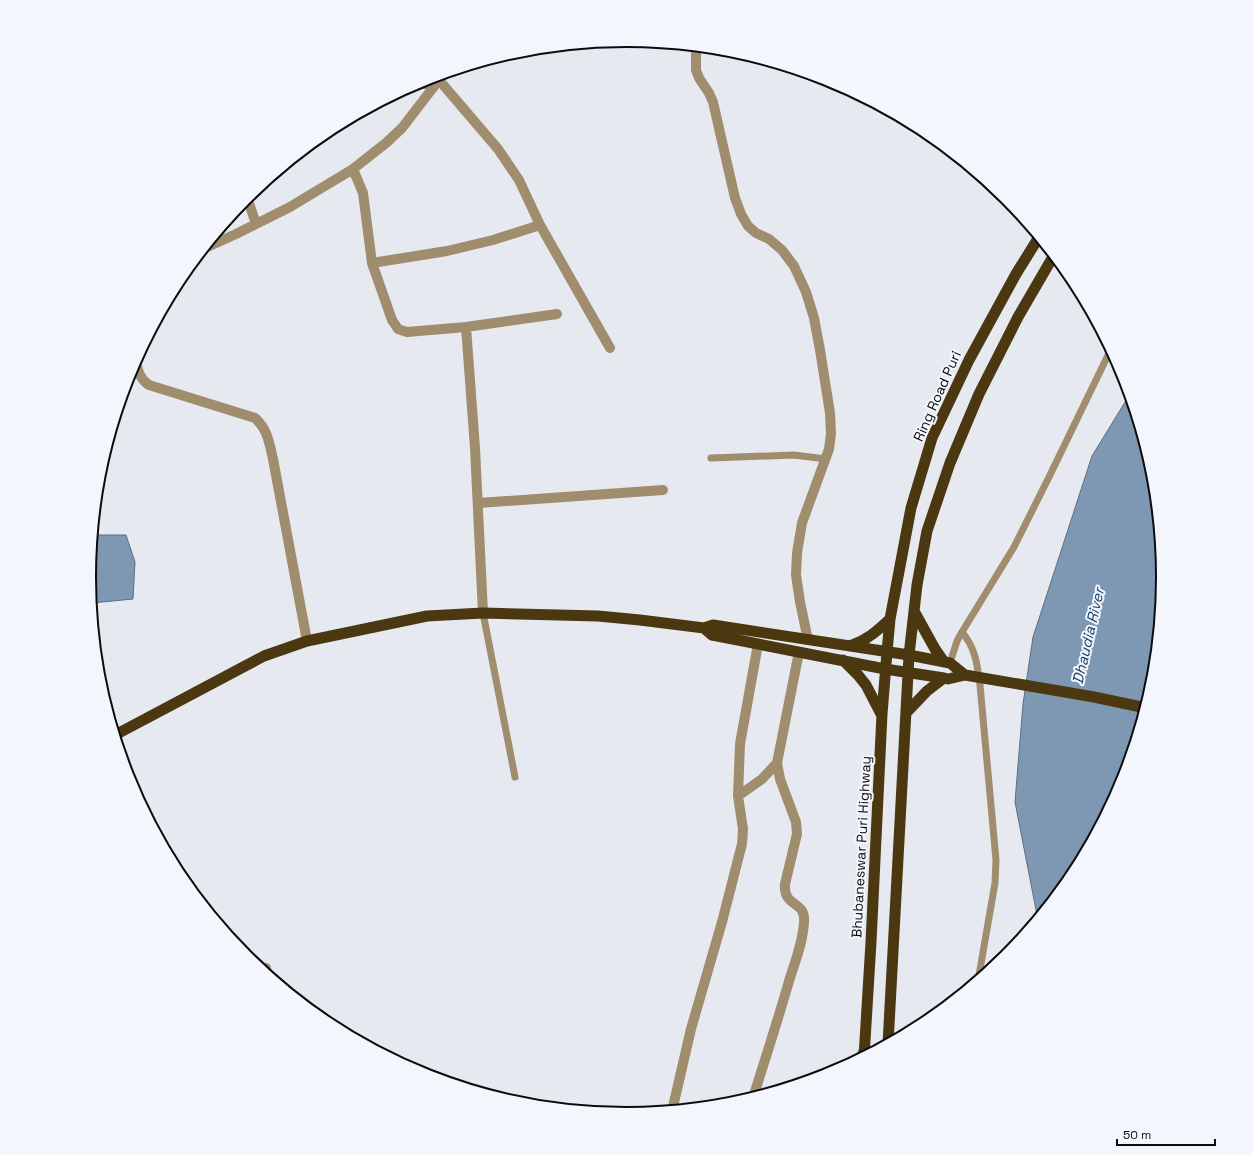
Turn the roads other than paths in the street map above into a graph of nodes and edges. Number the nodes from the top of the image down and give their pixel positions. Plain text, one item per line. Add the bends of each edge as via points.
1 (696, 52) edge
2 (438, 81) edge
3 (353, 168) junction
4 (249, 204) edge
5 (256, 224) junction
6 (540, 225) junction
7 (1036, 242) edge
8 (216, 243) edge
9 (1051, 260) edge
10 (372, 263) junction
11 (557, 314) dead end
12 (466, 327) junction
13 (610, 348) dead end
14 (1108, 355) edge
15 (138, 370) edge
16 (711, 458) dead end
17 (826, 459) junction
18 (663, 490) dead end
19 (478, 503) junction
20 (914, 610) junction
21 (483, 613) junction
22 (890, 620) junction
23 (704, 628) junction
24 (962, 632) junction
25 (808, 640) junction
26 (306, 641) junction
27 (758, 644) junction
28 (848, 647) junction
29 (799, 652) junction
30 (887, 652) junction
31 (909, 655) junction
32 (843, 660) junction
33 (947, 662) junction
34 (885, 669) junction
35 (908, 672) junction
36 (967, 676) junction
37 (944, 678) junction
38 (1141, 707) edge
39 (906, 713) junction
40 (882, 714) junction
41 (119, 733) edge
42 (777, 763) junction
43 (515, 777) dead end
44 (738, 796) junction
45 (979, 973) edge
46 (888, 1039) edge
47 (865, 1044) junction
48 (864, 1051) edge
49 (861, 1053) edge
50 (755, 1092) edge
51 (673, 1106) edge

1 - 17 street via 696,70 713,102 741,214 748,226 782,250 794,266 806,292 819,343 830,413 830,449
2 - 3 street via 402,128
2 - 6 street via 498,149 519,180
3 - 5 street via 290,207
3 - 10 street via 363,193
4 - 5 street
5 - 8 street
6 - 10 street via 447,251
6 - 13 street
7 - 22 highway, Ring Road Puri via 969,360 932,438 911,508
9 - 20 highway via 986,380 950,463 927,531
10 - 12 street via 392,320 398,329 407,332
11 - 12 street
12 - 19 street
14 - 24 lane via 1014,547
15 - 26 street via 142,380 149,385 255,418 262,424 273,459
16 - 17 lane via 794,455
17 - 25 street via 802,523 797,553 796,575
18 - 19 street
19 - 21 street
20 - 31 highway
20 - 33 highway via 934,649
21 - 23 highway via 598,616
21 - 26 highway via 427,616
21 - 43 lane
22 - 28 highway via 871,636
22 - 30 highway, Ring Road Puri
23 - 25 highway via 713,625
23 - 27 highway via 712,635
24 - 33 lane
24 - 45 lane via 973,647 976,657 996,860 995,882
25 - 28 highway
26 - 41 highway via 264,656
27 - 29 highway
27 - 44 street via 740,744
28 - 30 highway
29 - 32 highway
29 - 42 street
30 - 31 highway
30 - 34 highway, Bhubaneswar Puri Highway
31 - 33 highway
31 - 35 highway
32 - 34 highway
32 - 40 highway via 866,685
33 - 36 highway
34 - 35 highway
34 - 40 highway, Bhubaneswar Puri Highway
35 - 37 highway
35 - 39 highway
36 - 37 highway
36 - 38 highway
37 - 39 highway
39 - 46 highway
40 - 47 highway, Bhubaneswar Puri Highway
42 - 44 street via 762,779
42 - 50 street via 780,779 796,822 797,834 784,892 801,908 804,921 799,948
44 - 51 street via 744,829 742,844 691,1029
47 - 48 highway, Bhubaneswar Puri Highway
47 - 49 lane, Bhubaneswar Puri Highway

